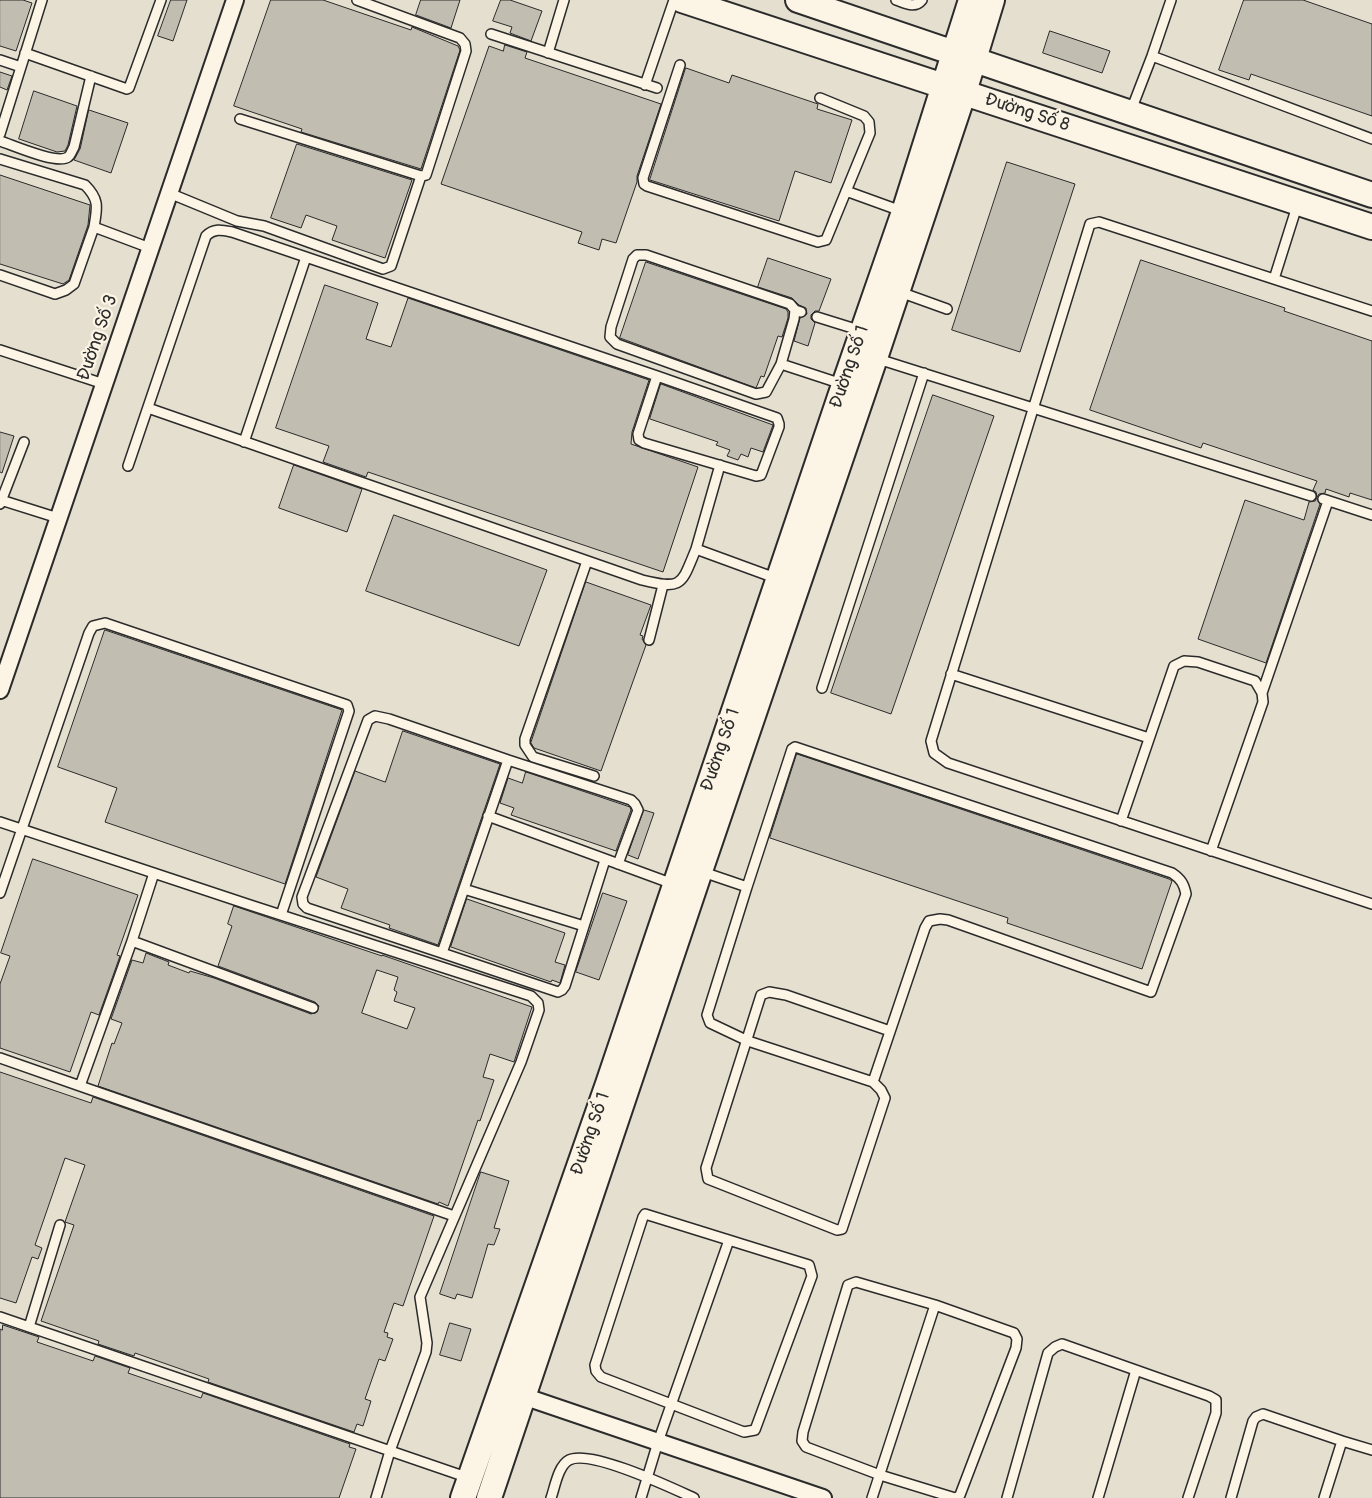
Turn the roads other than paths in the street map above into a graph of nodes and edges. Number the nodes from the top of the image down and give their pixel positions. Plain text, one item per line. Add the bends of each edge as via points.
1 (42, 0) edge
2 (161, 0) edge
3 (235, 0) edge
4 (357, 0) edge
5 (564, 0) edge
6 (674, 0) edge
7 (682, 0) edge
8 (798, 0) edge
9 (896, 0) edge
10 (922, 0) edge
11 (971, 0) edge
12 (992, 0) edge
13 (1171, 0) edge
14 (491, 34) dead end
15 (548, 53) junction
16 (25, 54) junction
17 (963, 56) junction
18 (1152, 56) junction
19 (0, 60) edge
20 (680, 66) dead end
21 (21, 67) junction
22 (91, 76) junction
23 (645, 85) junction
24 (657, 88) dead end
25 (954, 89) junction
26 (820, 98) dead end
27 (1130, 113) junction
28 (240, 118) dead end
29 (0, 134) edge
30 (1372, 139) edge
31 (0, 141) edge
32 (0, 159) edge
33 (421, 176) junction
34 (846, 190) junction
35 (169, 193) junction
36 (1372, 195) edge
37 (1298, 202) junction
38 (904, 212) junction
39 (94, 227) junction
40 (1372, 227) edge
41 (150, 248) junction
42 (306, 257) junction
43 (0, 275) edge
44 (1274, 279) junction
45 (897, 291) junction
46 (947, 309) dead end
47 (1372, 311) edge
48 (817, 317) dead end
49 (862, 332) junction
50 (0, 350) edge
51 (875, 358) junction
52 (781, 364) junction
53 (924, 374) junction
54 (657, 376) junction
55 (104, 384) junction
56 (844, 385) junction
57 (148, 408) junction
58 (1032, 408) junction
59 (24, 442) dead end
60 (244, 442) junction
61 (720, 465) junction
62 (128, 466) dead end
63 (1311, 496) dead end
64 (1, 502) edge
65 (1372, 515) edge
66 (58, 518) junction
67 (696, 549) junction
68 (587, 561) junction
69 (779, 580) junction
70 (663, 585) junction
71 (649, 640) dead end
72 (952, 674) junction
73 (822, 688) dead end
74 (0, 690) edge
75 (1262, 692) junction
76 (1149, 738) junction
77 (508, 760) junction
78 (594, 776) dead end
79 (488, 816) junction
80 (1121, 821) junction
81 (0, 822) edge
82 (22, 828) junction
83 (1211, 851) junction
84 (605, 860) junction
85 (618, 864) junction
86 (154, 873) junction
87 (686, 874) junction
88 (747, 887) junction
89 (464, 889) junction
90 (0, 894) edge
91 (1372, 904) edge
92 (281, 915) junction
93 (584, 926) junction
94 (132, 941) junction
95 (442, 953) junction
96 (314, 1008) dead end
97 (890, 1030) junction
98 (748, 1041) junction
99 (0, 1058) edge
100 (873, 1082) junction
101 (80, 1086) junction
102 (454, 1216) junction
103 (60, 1225) dead end
104 (729, 1240) junction
105 (935, 1305) junction
106 (0, 1317) edge
107 (29, 1327) junction
108 (1136, 1370) junction
109 (513, 1392) junction
110 (671, 1404) junction
111 (1342, 1441) junction
112 (658, 1442) junction
113 (1372, 1450) edge
114 (390, 1451) junction
115 (880, 1475) junction
116 (647, 1478) junction
117 (466, 1488) edge
118 (376, 1498) edge
119 (489, 1498) edge
120 (552, 1498) edge
121 (641, 1498) edge
122 (694, 1498) edge
123 (823, 1498) edge
124 (872, 1498) edge
125 (956, 1498) edge
126 (1007, 1498) edge
127 (1098, 1498) edge
128 (1188, 1498) edge
129 (1231, 1498) edge
130 (1324, 1498) edge

1 - 16 lane
2 - 22 lane via 131,86 127,88
3 - 35 street, Đường Số 3
4 - 33 lane via 460,38 465,44 466,51 426,175
5 - 15 lane
6 - 23 lane
7 - 25 street, Đường Số 8
8 - 17 street, Đường Số 8
9 - 10 lane via 913,6
11 - 17 street, Đường Số 1
12 - 17 street, Đường Số 1
13 - 18 lane
14 - 15 lane
15 - 23 lane
16 - 21 lane
16 - 22 lane
17 - 25 street, Đường Số 1
17 - 27 street, Đường Số 8
18 - 27 lane
18 - 30 lane
19 - 21 lane
20 - 34 lane via 643,178 644,184 818,242 826,240
21 - 29 lane
22 - 31 lane via 70,156 52,158
23 - 24 lane
25 - 37 street, Đường Số 8
25 - 38 street, Đường Số 1
25 - 45 street, Đường Số 1
26 - 34 lane via 864,116 869,122 870,133
27 - 36 street, Đường Số 8
28 - 33 lane
32 - 39 lane via 85,185 92,192 97,206
33 - 35 lane via 391,266 383,269 264,226 237,221
34 - 38 lane
35 - 41 street, Đường Số 3
37 - 40 street, Đường Số 8
37 - 44 lane
38 - 49 street, Đường Số 1
39 - 41 lane
39 - 43 lane via 74,284 66,290 55,294
41 - 55 street, Đường Số 3
42 - 54 lane
42 - 57 lane via 232,232 212,231 206,236
42 - 60 lane
44 - 47 lane
44 - 58 lane via 1099,222 1090,224
45 - 46 lane
45 - 51 street, Đường Số 1
48 - 49 lane
49 - 56 street, Đường Số 1
50 - 55 lane
51 - 53 lane
51 - 87 street, Đường Số 1
52 - 52 lane via 798,311 790,304 646,255 637,255 633,259 611,327 610,338 617,344 756,394 766,392
52 - 56 lane
53 - 58 lane
53 - 73 lane
54 - 61 lane via 638,434 639,440
54 - 61 lane via 777,418 779,427 761,476
55 - 66 street, Đường Số 3
56 - 69 street, Đường Số 1
57 - 60 lane
57 - 62 lane
58 - 63 lane
58 - 72 lane
59 - 64 lane
60 - 68 lane
61 - 67 lane
64 - 66 lane
65 - 75 lane via 1326,500
66 - 74 street, Đường Số 3
67 - 69 lane
67 - 70 lane via 683,580
68 - 70 lane
68 - 78 lane via 525,745 533,757
69 - 87 street, Đường Số 1
70 - 71 lane
72 - 76 lane
72 - 80 lane via 931,741 934,753 948,763
75 - 76 lane via 1256,681 1198,662 1184,661 1174,666
75 - 83 lane via 1263,702
76 - 80 lane
77 - 79 lane
77 - 85 lane via 631,800 638,810
77 - 95 lane via 389,719 375,716 368,720 302,896 302,904 307,908
79 - 84 lane
79 - 89 lane
80 - 83 lane
81 - 82 lane
82 - 86 lane
82 - 90 lane
82 - 92 lane via 89,634 93,626 105,623 347,705 349,711
83 - 91 lane
84 - 85 lane
84 - 93 lane
85 - 87 lane
86 - 92 lane
86 - 94 lane
87 - 88 lane
87 - 109 street, Đường Số 1
88 - 97 lane via 792,749 795,748 1172,872 1184,885 1186,894 1151,992 940,919 929,921 925,928
88 - 98 lane via 707,1015 710,1023
89 - 93 lane
89 - 95 lane
92 - 102 lane via 531,996 538,1003 539,1010 521,1062
93 - 95 lane via 565,986 558,992
94 - 96 lane
94 - 101 lane
97 - 98 lane via 786,994 769,992 761,994
97 - 100 lane
98 - 100 lane
98 - 100 lane via 706,1168 708,1179 837,1230 842,1229 885,1098
99 - 101 lane
101 - 102 lane
102 - 114 lane via 420,1297 426,1352
103 - 107 lane
104 - 110 lane
104 - 110 lane via 649,1215 643,1217 595,1365 601,1377
104 - 110 lane via 809,1265 812,1276 755,1430 744,1432
105 - 115 lane
105 - 115 lane via 856,1282 848,1285 802,1441 806,1446
105 - 125 lane via 1014,1332 1017,1339
106 - 107 lane
107 - 114 lane
108 - 126 lane via 1062,1344 1054,1347 1048,1353
108 - 127 lane
108 - 128 lane via 1216,1400 1216,1413
109 - 112 street
109 - 117 street, Đường Số 1
109 - 119 street, Đường Số 1
110 - 112 lane
111 - 113 lane
111 - 129 lane via 1263,1414 1256,1417
111 - 130 lane
112 - 116 lane
112 - 123 street
114 - 117 lane
114 - 118 lane
115 - 124 lane
115 - 125 lane
116 - 120 lane via 594,1459 576,1458 562,1468
116 - 121 lane
116 - 122 lane

